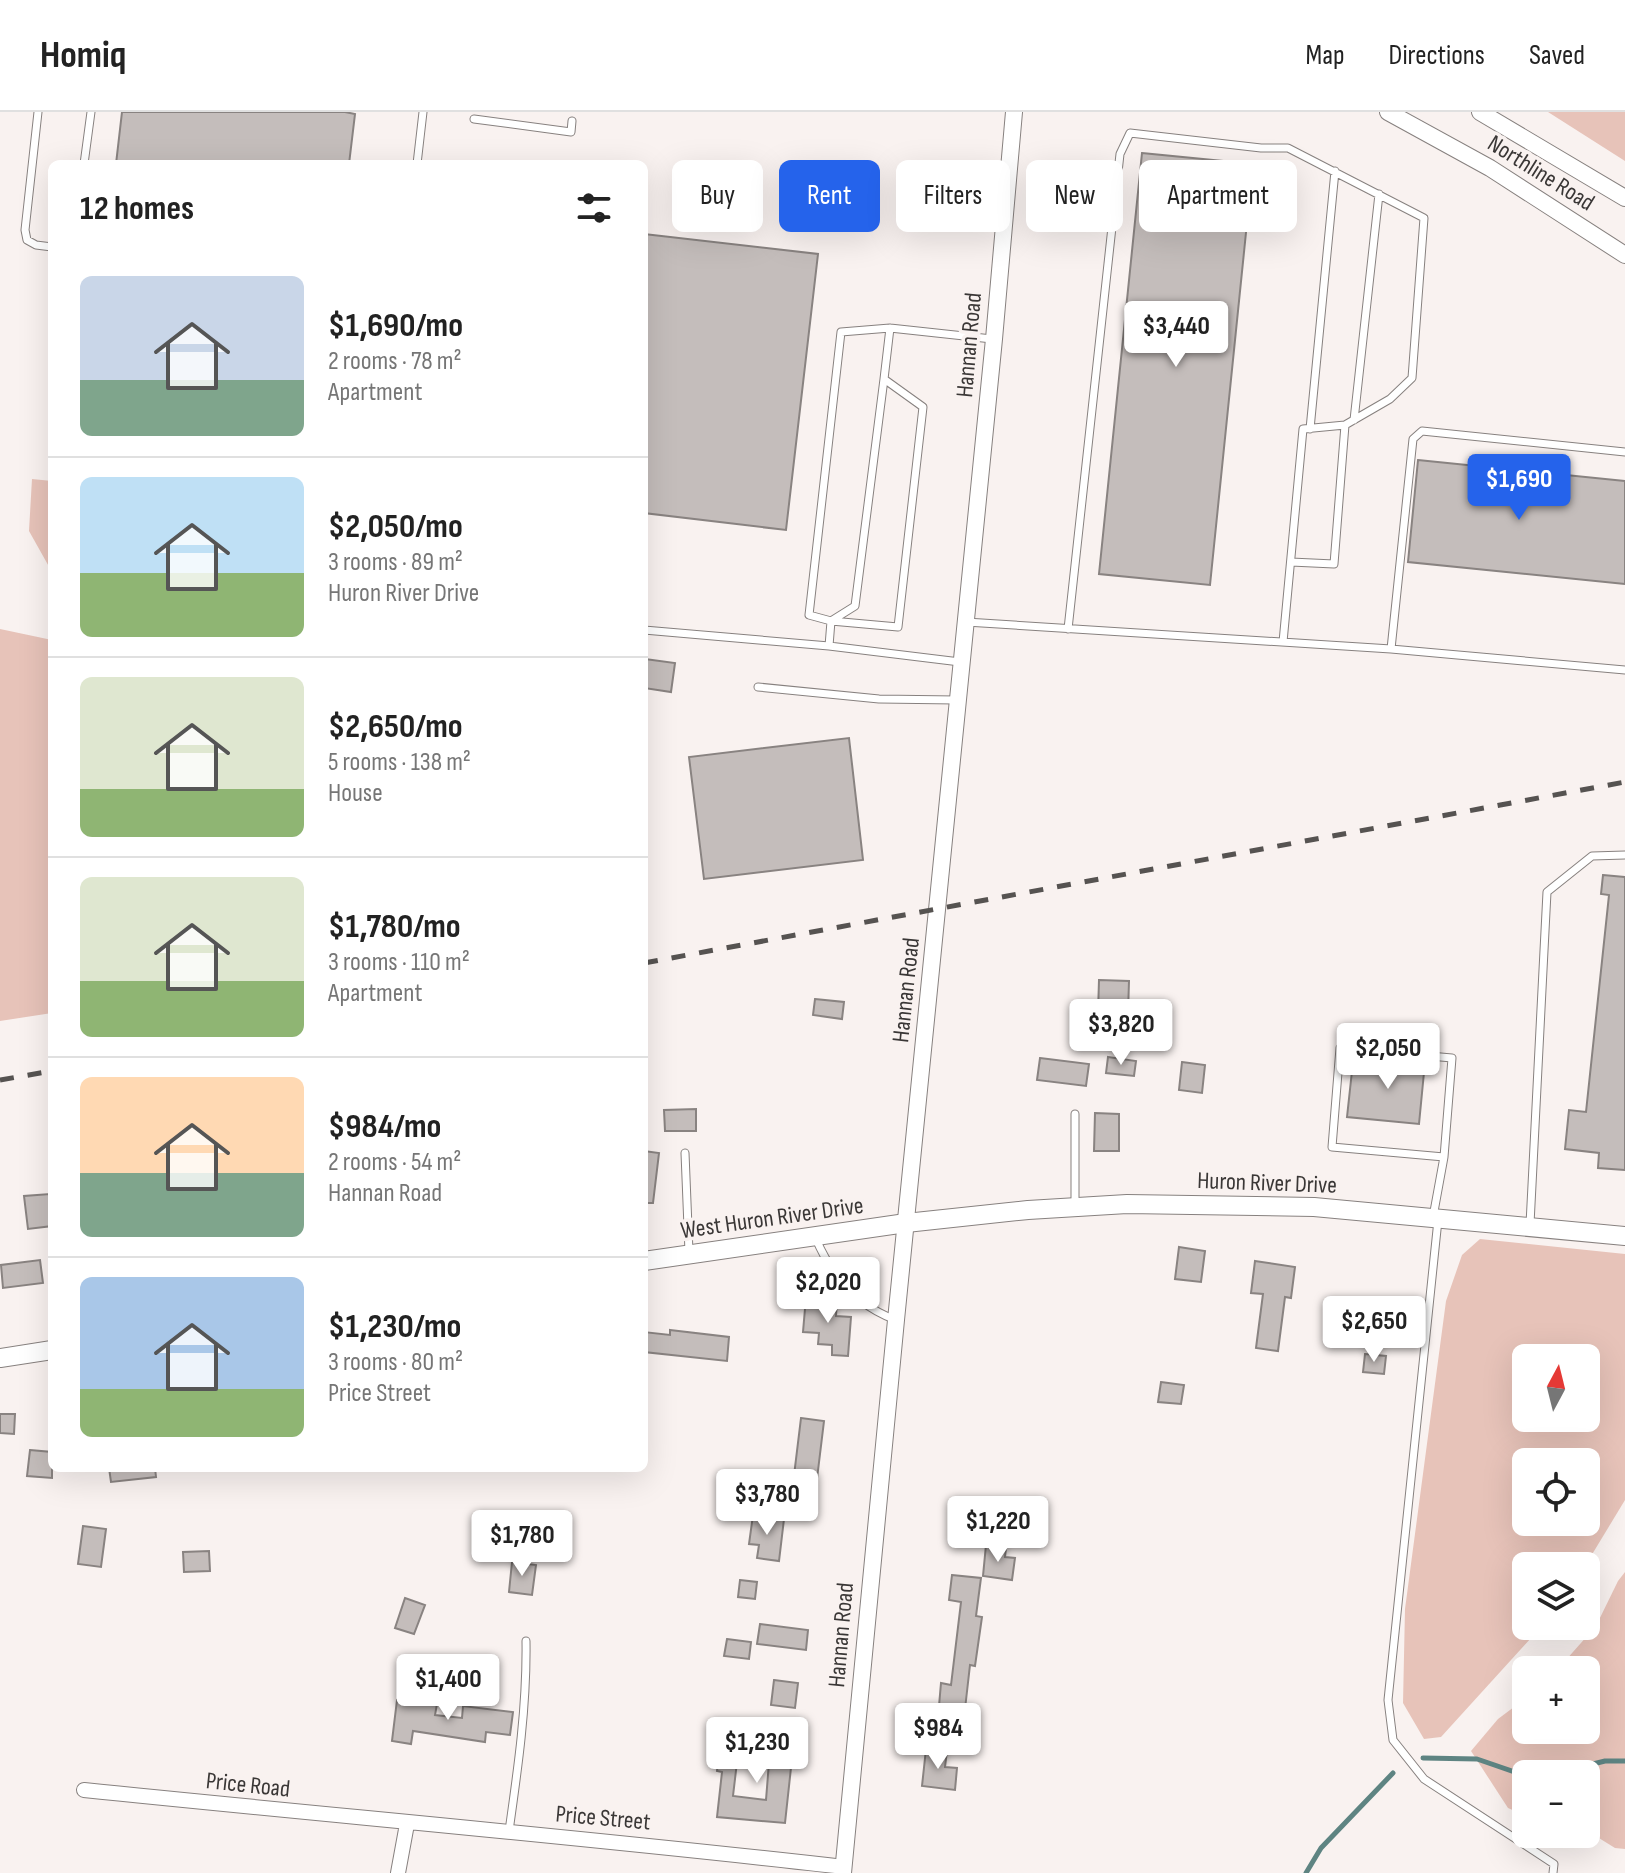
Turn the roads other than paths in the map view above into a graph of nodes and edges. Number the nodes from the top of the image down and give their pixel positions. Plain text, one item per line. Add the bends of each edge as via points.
1 (38, 112) edge
2 (91, 112) edge
3 (423, 112) edge
4 (1014, 112) edge
5 (1388, 112) edge
6 (1480, 112) edge
7 (474, 119) dead end
8 (572, 121) dead end
9 (85, 160) edge
10 (417, 160) edge
11 (1335, 171) junction
12 (1379, 194) junction
13 (1625, 198) edge
14 (48, 246) edge
15 (1625, 255) edge
16 (890, 328) junction
17 (994, 339) junction
18 (884, 379) junction
19 (1354, 420) junction
20 (1345, 425) junction
21 (1310, 429) junction
22 (1625, 452) edge
23 (1291, 562) junction
24 (831, 621) junction
25 (966, 622) junction
26 (1068, 629) junction
27 (648, 630) edge
28 (1283, 642) junction
29 (829, 646) junction
30 (1391, 649) junction
31 (962, 662) junction
32 (1625, 670) edge
33 (758, 687) dead end
34 (958, 700) junction
35 (1625, 855) edge
36 (1075, 1114) dead end
37 (685, 1153) dead end
38 (1444, 1157) junction
39 (1075, 1207) junction
40 (1436, 1217) junction
41 (906, 1223) junction
42 (1530, 1226) junction
43 (1625, 1236) edge
44 (816, 1237) junction
45 (689, 1254) junction
46 (648, 1260) edge
47 (896, 1320) junction
48 (48, 1351) edge
49 (0, 1358) edge
50 (526, 1641) dead end
51 (84, 1790) dead end
52 (407, 1824) junction
53 (509, 1831) junction
54 (844, 1870) edge
55 (398, 1873) edge
56 (1553, 1873) edge

1 - 14 lane via 25,230 27,240
2 - 9 lane
3 - 10 lane
4 - 17 street, Hannan Road
5 - 15 street, Northline Road via 1490,168
6 - 13 street, Northline Road
7 - 8 lane via 571,132
11 - 12 lane
11 - 21 lane
11 - 26 lane via 1288,148 1130,133 1120,154
12 - 19 lane
12 - 19 lane via 1424,218 1412,378 1390,399
16 - 17 lane
16 - 18 lane
16 - 24 lane via 841,332 809,615
17 - 25 street, Hannan Road
18 - 24 lane via 855,606
18 - 24 lane via 923,407 898,627
19 - 20 lane
20 - 21 lane
20 - 23 lane via 1334,564
21 - 23 lane via 1303,429
22 - 30 lane via 1422,431 1413,439
23 - 28 lane
24 - 29 lane
25 - 26 lane
25 - 31 street, Hannan Road
26 - 28 lane
27 - 29 lane
28 - 30 lane
29 - 31 lane
30 - 32 lane
31 - 34 street, Hannan Road
33 - 34 lane via 879,699
34 - 41 street, Hannan Road
35 - 42 lane via 1592,856 1547,892
36 - 39 lane
37 - 45 lane
38 - 38 lane via 1452,1058 1340,1048 1332,1147
38 - 40 lane via 1435,1191
39 - 40 main road, Huron River Drive via 1290,1206
39 - 41 main road, Huron River Drive
40 - 42 main road, Huron River Drive
40 - 56 lane via 1388,1700 1393,1740 1424,1779 1554,1864
41 - 44 main road, West Huron River Drive
41 - 47 street, Hannan Road
42 - 43 main road, Huron River Drive
44 - 45 main road, West Huron River Drive
44 - 47 lane via 834,1274 854,1295 878,1314
45 - 46 main road, West Huron River Drive
47 - 54 street, Hannan Road
48 - 49 main road
50 - 53 lane via 526,1691
51 - 52 street, Price Road
52 - 53 street, Price Street
52 - 55 street
53 - 54 street, Price Street

